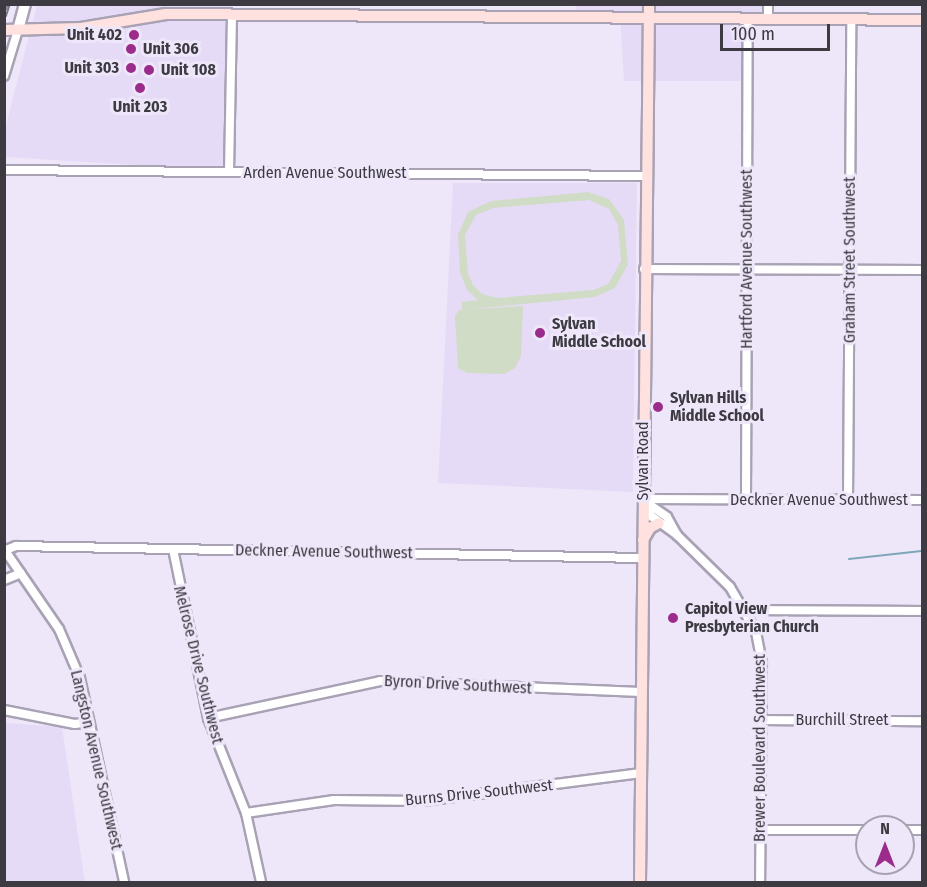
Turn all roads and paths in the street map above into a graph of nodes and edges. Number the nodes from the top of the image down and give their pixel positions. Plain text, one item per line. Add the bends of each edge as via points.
1 (25, 4) edge
2 (649, 4) edge
3 (768, 4) edge
4 (232, 14) junction
5 (649, 18) junction
6 (748, 19) junction
7 (768, 19) junction
8 (851, 19) junction
9 (922, 20) edge
10 (4, 30) edge
11 (18, 30) junction
12 (4, 76) edge
13 (4, 170) edge
14 (229, 172) junction
15 (646, 176) junction
16 (644, 269) junction
17 (746, 269) junction
18 (850, 270) junction
19 (922, 270) edge
20 (643, 499) junction
21 (677, 499) junction
22 (746, 499) junction
23 (848, 500) junction
24 (922, 500) edge
25 (665, 522) junction
26 (642, 540) junction
27 (5, 549) edge
28 (173, 549) junction
29 (642, 558) junction
30 (21, 573) junction
31 (4, 580) edge
32 (746, 610) junction
33 (922, 611) edge
34 (641, 692) junction
35 (4, 710) edge
36 (208, 718) junction
37 (761, 720) junction
38 (922, 721) edge
39 (89, 722) junction
40 (641, 773) junction
41 (246, 813) junction
42 (760, 830) junction
43 (855, 830) edge
44 (124, 882) edge
45 (261, 882) edge
46 (640, 882) edge
47 (760, 882) edge

1 - 11 street
2 - 5 main road, Sylvan Road
3 - 7 street
4 - 5 main road
4 - 11 main road via 166,14 81,28
4 - 14 street
5 - 6 main road
5 - 15 main road, Sylvan Road
6 - 7 main road
6 - 17 street, Hartford Avenue Southwest
7 - 8 main road
8 - 9 main road
8 - 18 street, Graham Street Southwest
10 - 11 main road
11 - 12 street
13 - 14 street, Arden Avenue Southwest
14 - 15 street, Arden Avenue Southwest
15 - 16 main road, Sylvan Road
16 - 17 street
16 - 20 main road, Sylvan Road
17 - 18 street
17 - 22 street, Hartford Avenue Southwest
18 - 19 street
18 - 23 street, Graham Street Southwest
20 - 21 street, Deckner Avenue Southwest
20 - 25 street, Brewer Boulevard Southwest
20 - 26 main road, Sylvan Road
21 - 22 street, Deckner Avenue Southwest
21 - 25 street
22 - 23 street, Deckner Avenue Southwest
23 - 24 street, Deckner Avenue Southwest
25 - 26 main road via 650,528
25 - 32 street, Brewer Boulevard Southwest via 730,587
26 - 29 main road, Sylvan Road
27 - 28 street, Deckner Avenue Southwest
27 - 30 street, Langston Avenue Southwest
28 - 29 street, Deckner Avenue Southwest
28 - 36 street, Melrose Drive Southwest
29 - 34 main road, Sylvan Road
30 - 31 street
30 - 39 street, Langston Avenue Southwest via 70,650
32 - 33 street
32 - 37 street, Brewer Boulevard Southwest via 761,652
34 - 36 street, Byron Drive Southwest via 380,681
34 - 40 main road, Sylvan Road
35 - 39 street via 75,724
36 - 41 street, Melrose Drive Southwest
37 - 38 street, Burchill Street
37 - 42 street, Brewer Boulevard Southwest
39 - 44 street, Langston Avenue Southwest
40 - 41 street, Burns Drive Southwest via 423,801 334,800
40 - 46 main road, Sylvan Road
41 - 45 street, Melrose Drive Southwest
42 - 43 street
42 - 47 street, Brewer Boulevard Southwest

